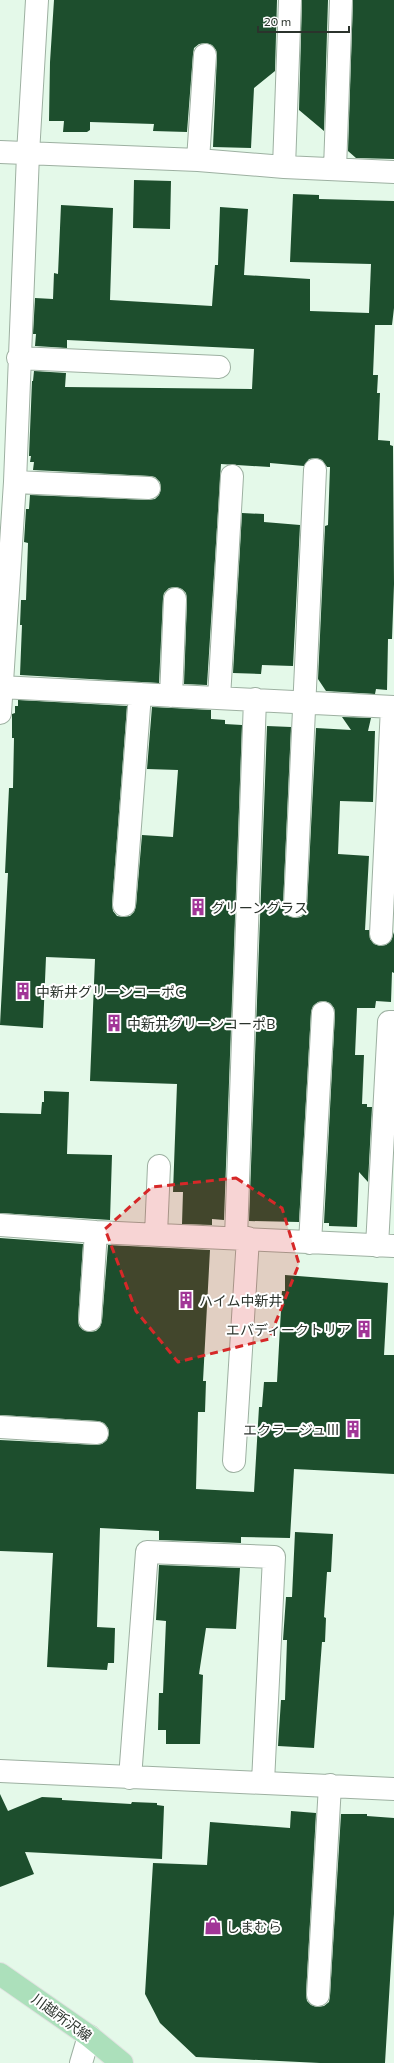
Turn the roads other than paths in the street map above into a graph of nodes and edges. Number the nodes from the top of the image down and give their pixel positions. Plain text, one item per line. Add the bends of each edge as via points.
1 (37, 0) edge
2 (290, 0) edge
3 (341, 0) edge
4 (205, 55) dead end
5 (0, 152) edge
6 (28, 154) junction
7 (198, 160) junction
8 (284, 167) junction
9 (335, 169) junction
10 (394, 172) edge
11 (18, 358) junction
12 (218, 367) dead end
13 (315, 470) dead end
14 (232, 476) dead end
15 (15, 482) junction
16 (149, 488) dead end
17 (175, 599) dead end
18 (1, 687) edge
19 (140, 694) junction
20 (171, 696) junction
21 (219, 698) junction
22 (255, 699) junction
23 (305, 702) junction
24 (393, 707) edge
25 (0, 713) edge
26 (124, 905) dead end
27 (295, 906) dead end
28 (381, 934) dead end
29 (322, 1013) dead end
30 (394, 1022) edge
31 (159, 1166) dead end
32 (0, 1225) edge
33 (96, 1232) junction
34 (156, 1234) junction
35 (242, 1238) junction
36 (310, 1243) junction
37 (386, 1246) edge
38 (90, 1320) dead end
39 (0, 1427) edge
40 (97, 1433) dead end
41 (234, 1461) dead end
42 (0, 1771) edge
43 (130, 1778) junction
44 (263, 1782) junction
45 (330, 1785) junction
46 (394, 1789) edge
47 (0, 1974) edge
48 (318, 1995) dead end
49 (90, 2036) junction
50 (81, 2063) edge
51 (122, 2063) edge

1 - 6 street
2 - 8 street
3 - 9 street
4 - 7 street
5 - 6 street
6 - 7 street
6 - 11 street
7 - 8 street
8 - 9 street
9 - 10 street
11 - 12 street
11 - 15 street
13 - 23 street
14 - 21 street
15 - 16 street
15 - 18 street
17 - 20 street
18 - 19 street
18 - 25 street
19 - 20 street
19 - 26 street
20 - 21 street
21 - 22 street
22 - 23 street
22 - 35 street
23 - 24 street
23 - 27 street
24 - 28 street
29 - 36 street
30 - 37 street via 388,1022
31 - 34 street
32 - 33 street
33 - 34 street
33 - 38 street
34 - 35 street
35 - 36 street
35 - 41 street
36 - 37 street
39 - 40 street
42 - 43 street
43 - 44 street
43 - 44 street via 148,1552 274,1557
44 - 45 street
45 - 46 street
45 - 48 street
47 - 49 main road, 川越所沢線
49 - 50 street
49 - 51 main road, 川越所沢線

